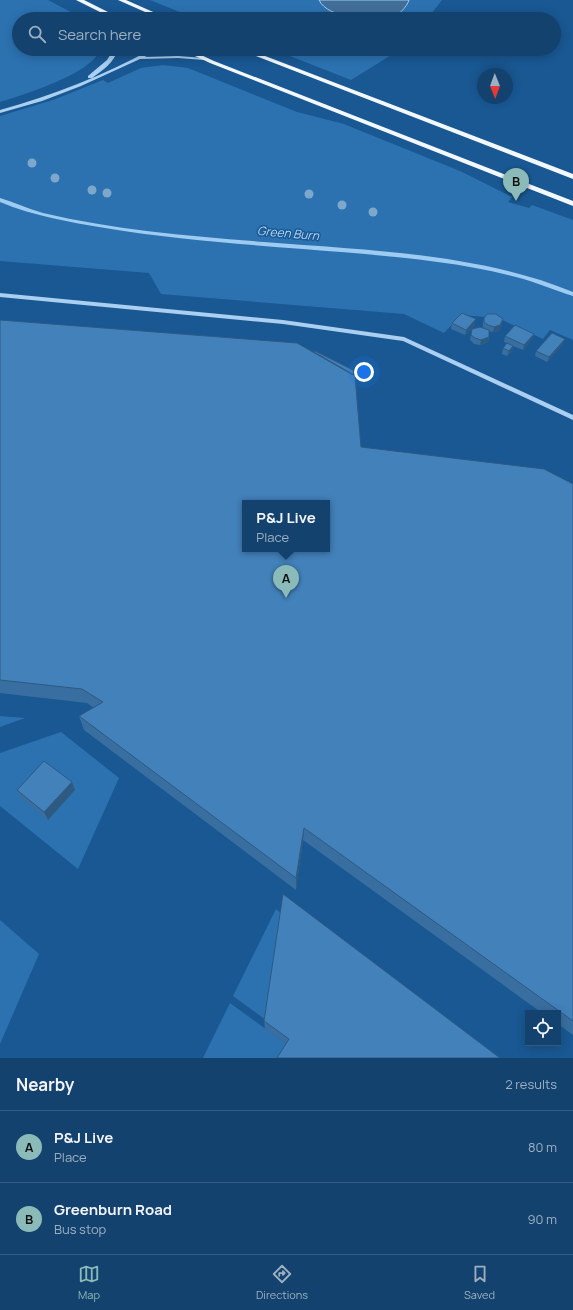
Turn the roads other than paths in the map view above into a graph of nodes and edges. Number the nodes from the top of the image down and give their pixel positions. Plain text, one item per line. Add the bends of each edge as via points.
1 (79, 0) edge
2 (121, 0) edge
3 (102, 11) edge
4 (149, 12) edge
5 (114, 56) edge
6 (142, 56) edge
7 (198, 56) edge
8 (259, 56) edge
9 (139, 58) junction
10 (204, 59) junction
11 (78, 85) junction
12 (0, 112) edge
13 (573, 177) edge
14 (573, 204) edge
15 (0, 295) edge
16 (573, 418) edge

1 - 3 main road
2 - 4 main road
5 - 11 street via 108,64
6 - 9 street
7 - 10 main road
8 - 13 main road
9 - 10 street
9 - 11 street
10 - 14 main road
11 - 12 street
15 - 16 street via 283,322 404,339

